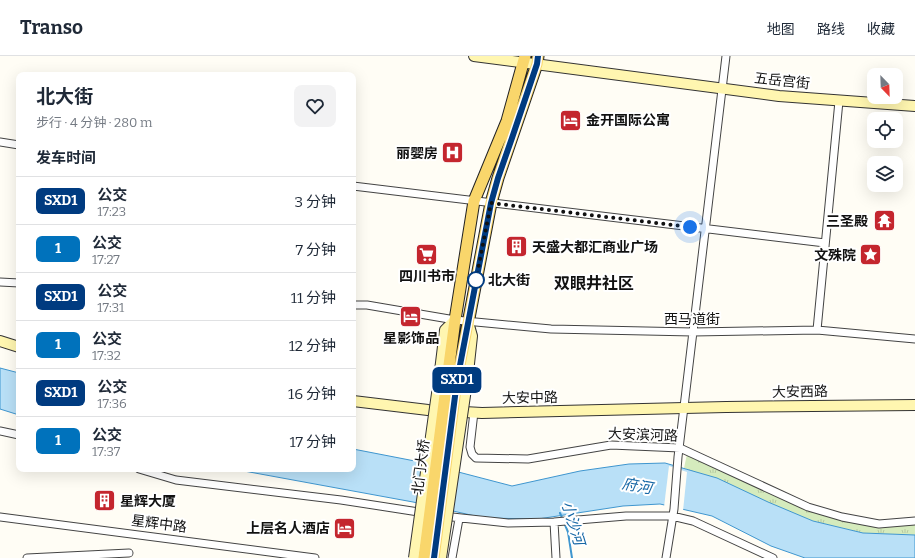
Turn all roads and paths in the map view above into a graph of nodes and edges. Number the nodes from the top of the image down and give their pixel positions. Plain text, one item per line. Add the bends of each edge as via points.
1 (474, 56) edge
2 (726, 56) edge
3 (525, 59) edge
4 (537, 60) edge
5 (722, 88) junction
6 (839, 101) junction
7 (915, 106) edge
8 (0, 142) edge
9 (16, 145) edge
10 (356, 186) edge
11 (474, 201) junction
12 (491, 203) junction
13 (705, 229) junction
14 (825, 243) junction
15 (0, 282) edge
16 (16, 283) edge
17 (356, 305) edge
18 (455, 320) junction
19 (468, 321) junction
20 (817, 330) junction
21 (693, 332) junction
22 (915, 339) edge
23 (0, 341) edge
24 (16, 346) edge
25 (452, 380) junction
26 (356, 401) edge
27 (915, 405) edge
28 (684, 408) junction
29 (474, 412) junction
30 (0, 431) edge
31 (16, 434) edge
32 (680, 448) junction
33 (149, 472) edge
34 (673, 512) junction
35 (0, 517) edge
36 (459, 519) junction
37 (915, 521) edge
38 (556, 522) junction
39 (129, 552) dead end
40 (27, 558) edge
41 (315, 558) edge
42 (414, 558) edge
43 (424, 558) edge
44 (434, 558) edge
45 (441, 558) edge
46 (452, 558) edge
47 (556, 558) edge
48 (666, 558) edge
49 (773, 558) edge

1 - 3 street, 五岳宫街
2 - 5 street
3 - 4 street, 五岳宫街
3 - 11 main road via 507,121
4 - 5 street, 五岳宫街
4 - 12 main road
5 - 6 street, 五岳宫街
5 - 13 street
6 - 7 street, 五岳宫街
6 - 14 street
8 - 9 street
10 - 11 street
11 - 12 street
11 - 18 main road
12 - 13 street
12 - 19 main road
13 - 14 street
13 - 21 street
14 - 20 street
15 - 16 street
17 - 18 street, 西马道街
18 - 19 street, 西马道街
18 - 25 main road
19 - 21 street, 西马道街 via 551,329
19 - 25 main road
20 - 21 street, 西马道街
20 - 22 street, 西马道街
21 - 28 street
23 - 24 street
25 - 42 street, bridge
25 - 43 main road, 北门大桥, bridge
25 - 44 main road, 北门大桥, bridge
25 - 45 street, bridge
26 - 29 street, 大安中路 via 428,410
27 - 28 street, 大安西路
28 - 29 street, 大安中路
28 - 32 street
29 - 32 street, 大安滨河路 via 470,447 476,458 528,459 611,446
30 - 31 street
32 - 34 street
32 - 37 street, 大安滨河路 via 808,507 879,524
33 - 36 street via 176,480 341,500
34 - 38 street
34 - 48 street
34 - 49 street
35 - 41 street, 星辉中路
36 - 38 street via 508,523
36 - 46 street
38 - 47 street
39 - 40 street

